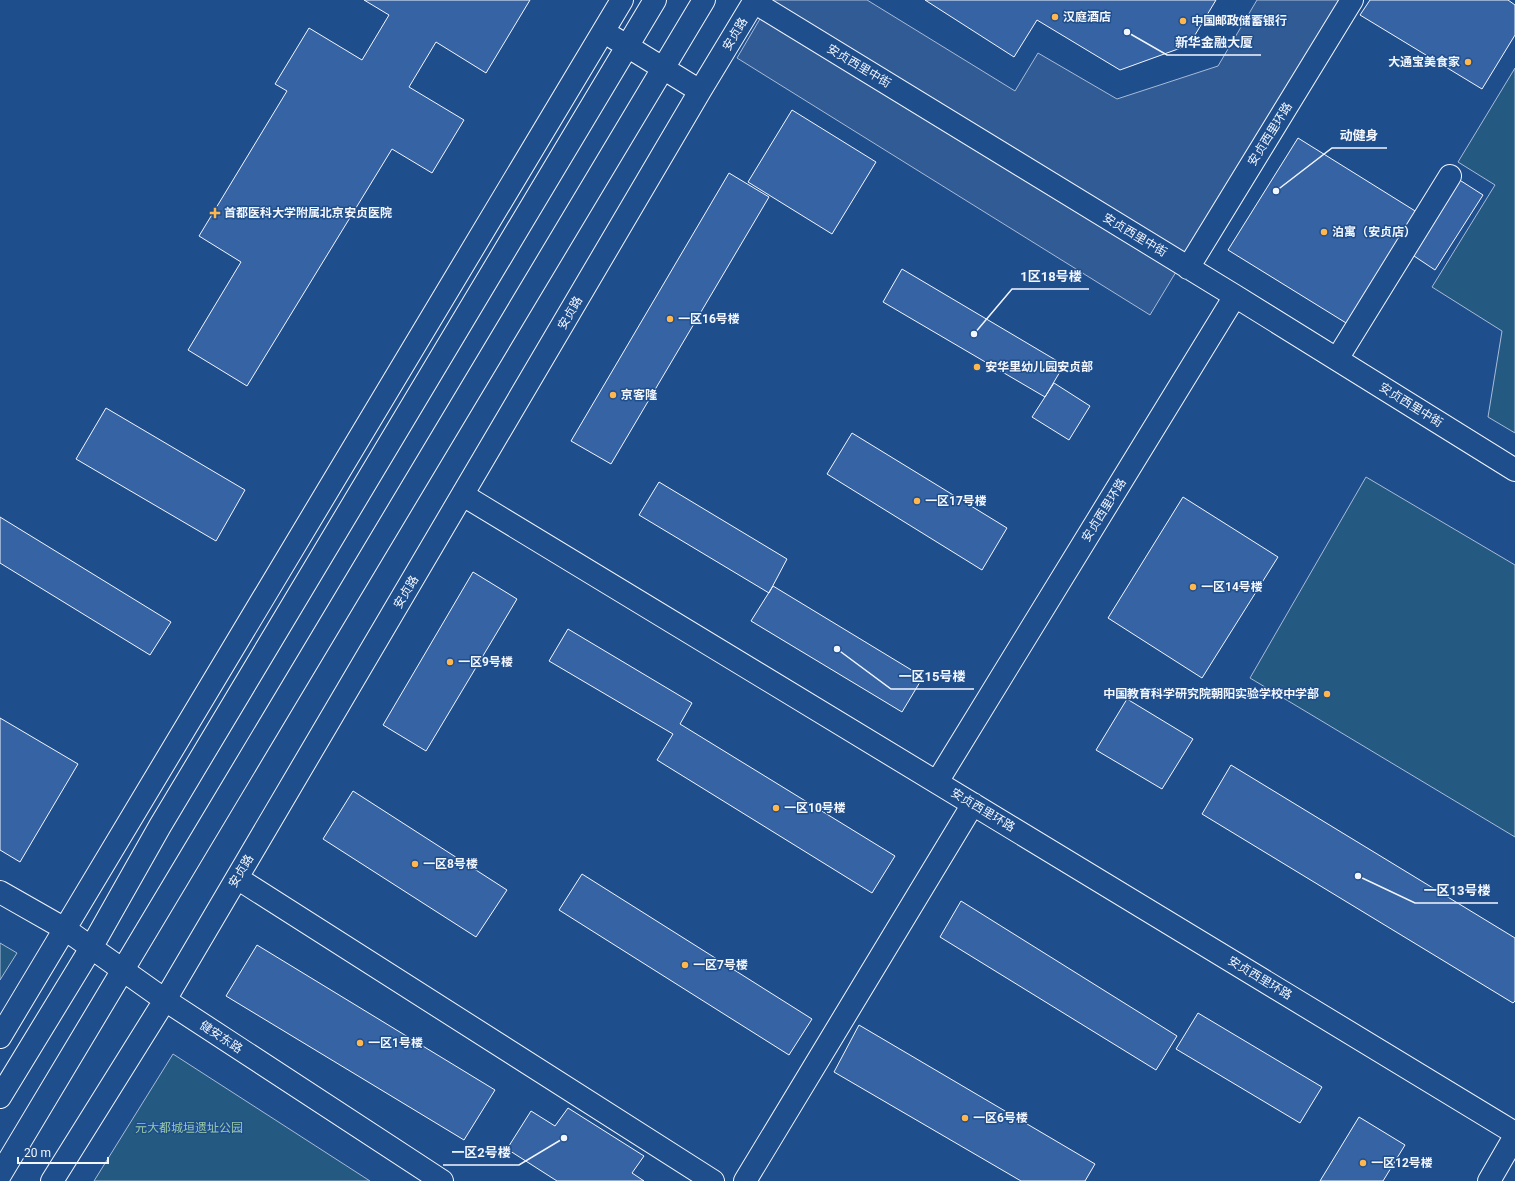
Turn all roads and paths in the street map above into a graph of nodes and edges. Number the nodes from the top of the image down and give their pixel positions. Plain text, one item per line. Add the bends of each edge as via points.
1 (622, 0) edge
2 (655, 0) edge
3 (704, 0) edge
4 (1352, 0) edge
5 (754, 1) edge
6 (604, 31) junction
7 (627, 46) junction
8 (663, 69) junction
9 (700, 91) junction
10 (1450, 176) dead end
11 (1188, 268) junction
12 (1235, 296) junction
13 (1337, 360) junction
14 (1515, 470) edge
15 (463, 495) junction
16 (937, 782) junction
17 (973, 804) junction
18 (237, 878) junction
19 (0, 892) edge
20 (64, 929) junction
21 (91, 948) junction
22 (122, 969) junction
23 (165, 1000) junction
24 (0, 1037) edge
25 (0, 1097) edge
26 (1515, 1134) edge
27 (0, 1175) edge
28 (52, 1181) edge
29 (442, 1181) edge
30 (713, 1181) edge
31 (745, 1181) edge
32 (1488, 1181) edge

1 - 6 street
2 - 7 street
3 - 8 street
4 - 11 street, 安贞西里环路
5 - 9 street, 安贞路
5 - 11 street, 安贞西里中街
6 - 7 street
6 - 20 street
7 - 8 street
7 - 21 street via 160,826
8 - 9 street
8 - 22 street
9 - 15 street, 安贞路
10 - 13 street
11 - 12 street, 安贞西里中街
12 - 13 street, 安贞西里中街
12 - 16 street, 安贞西里环路
13 - 14 street, 安贞西里中街
15 - 16 street
15 - 18 street, 安贞路
16 - 17 street, 安贞西里环路
17 - 26 street, 安贞西里环路
17 - 31 street
18 - 23 street, 安贞路
18 - 30 street
19 - 20 street, 健安东路
20 - 21 street, 健安东路
20 - 24 street
21 - 22 street, 健安东路
21 - 25 street
22 - 23 street, 健安东路
22 - 27 street
23 - 28 street, 安贞路
23 - 29 street, 健安东路
26 - 32 street

